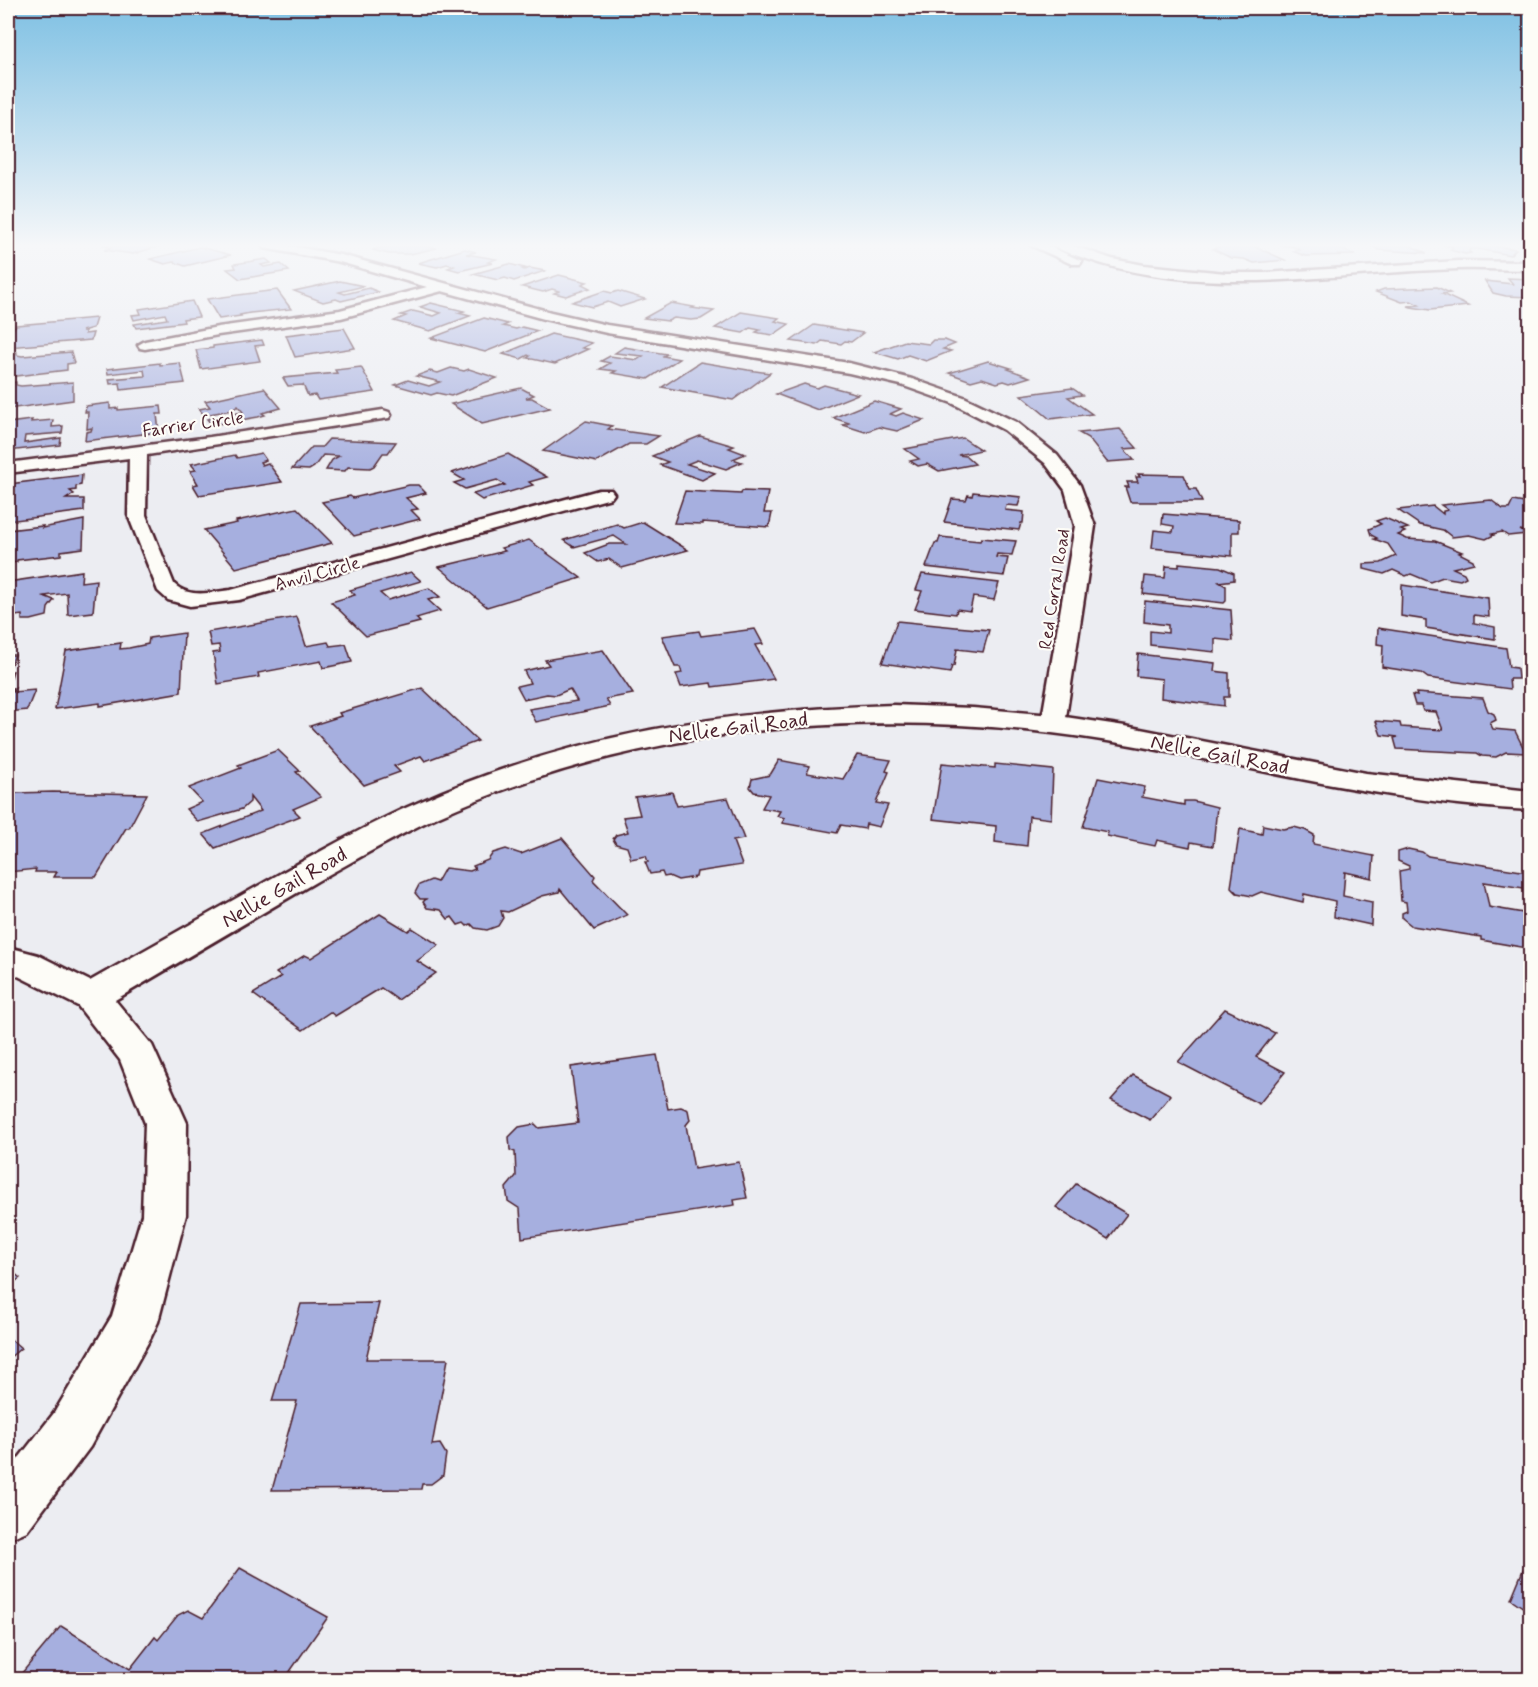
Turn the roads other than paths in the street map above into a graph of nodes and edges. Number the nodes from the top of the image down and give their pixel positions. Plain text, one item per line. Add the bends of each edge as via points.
1 (273, 324) edge
2 (587, 324) edge
3 (145, 345) dead end
4 (383, 415) dead end
5 (138, 452) junction
6 (8, 468) edge
7 (605, 494) dead end
8 (1053, 724) junction
9 (1530, 801) edge
10 (8, 959) edge
11 (91, 997) junction
12 (8, 1514) edge

1 - 3 street
2 - 8 street, Red Corral Road via 883,376 958,400 1010,426 1051,459 1074,489 1085,526
4 - 5 street, Farrier Circle
5 - 6 street, Farrier Circle
5 - 7 street, Anvil Circle via 137,515 165,587 175,596 190,600 232,596
8 - 9 street, Nellie Gail Road via 1342,778
8 - 11 street, Nellie Gail Road via 947,714 854,714 752,722 591,752 507,778 430,809 343,853
10 - 11 street
11 - 12 street via 138,1055 166,1123 164,1215 134,1322 72,1430

